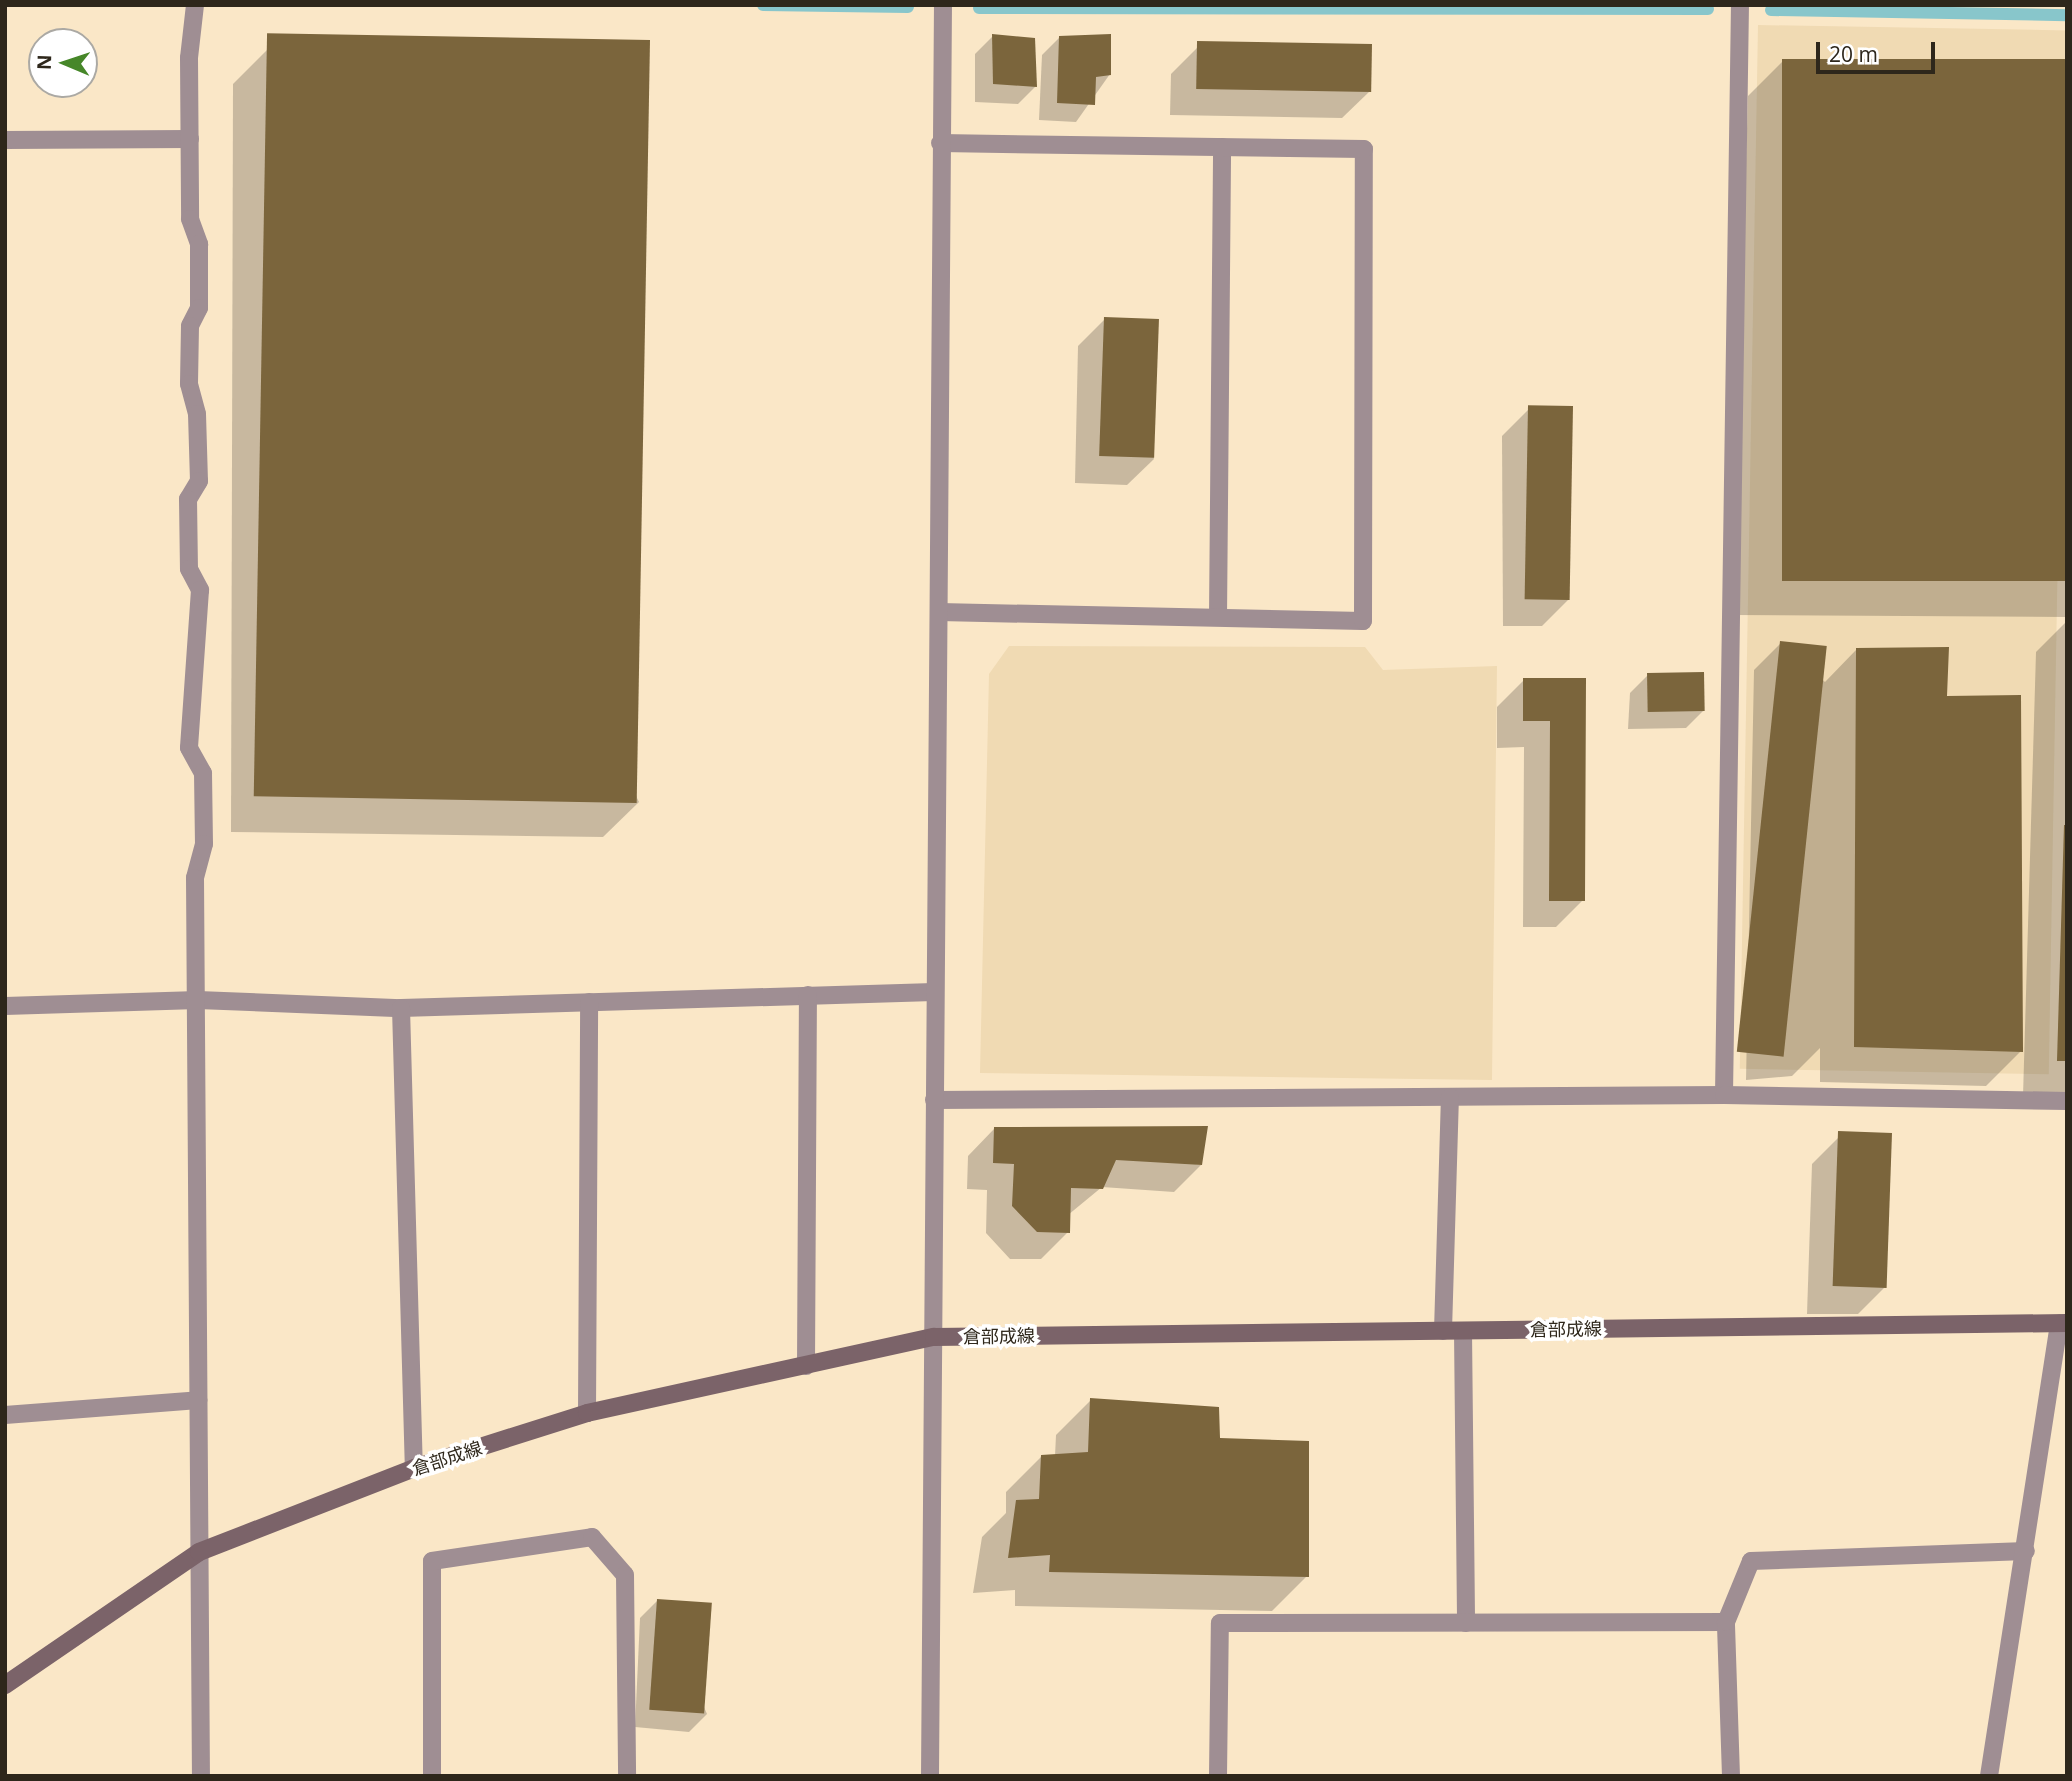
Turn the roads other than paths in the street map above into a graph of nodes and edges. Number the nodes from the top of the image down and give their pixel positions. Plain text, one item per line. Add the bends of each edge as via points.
1 (195, 5) edge
2 (943, 5) edge
3 (1740, 5) edge
4 (190, 139) junction
5 (5, 140) edge
6 (940, 143) junction
7 (1222, 146) junction
8 (939, 612) junction
9 (1218, 617) junction
10 (934, 992) junction
11 (808, 995) junction
12 (198, 1000) junction
13 (589, 1002) junction
14 (5, 1006) edge
15 (401, 1008) junction
16 (1724, 1096) junction
17 (1450, 1097) junction
18 (934, 1100) junction
19 (2067, 1101) edge
20 (2063, 1323) edge
21 (1443, 1331) junction
22 (1463, 1331) junction
23 (934, 1337) junction
24 (806, 1366) junction
25 (198, 1400) junction
26 (587, 1413) junction
27 (5, 1415) edge
28 (414, 1468) junction
29 (2026, 1551) junction
30 (200, 1552) junction
31 (1726, 1622) junction
32 (1466, 1623) junction
33 (5, 1685) edge
34 (201, 1776) edge
35 (432, 1776) edge
36 (627, 1776) edge
37 (930, 1776) edge
38 (1218, 1776) edge
39 (1731, 1776) edge
40 (1989, 1776) edge

1 - 4 street
2 - 6 street
3 - 16 street
4 - 5 street
4 - 12 street via 190,219 199,257 189,372 199,481 187,499 189,569 200,590 189,748 203,773 204,844 195,878
6 - 7 street
6 - 8 street
7 - 9 street
7 - 9 street via 1364,149 1363,621
8 - 9 street
8 - 10 street
10 - 11 street
10 - 18 street
11 - 13 street
11 - 24 street
12 - 14 street
12 - 15 street
12 - 25 street
13 - 15 street
13 - 26 street
15 - 28 street
16 - 17 street
16 - 19 street
17 - 18 street
17 - 21 street
18 - 23 street
20 - 22 main road, 倉部成線
20 - 29 street
21 - 22 main road, 倉部成線
21 - 23 main road, 倉部成線
22 - 32 street
23 - 24 main road, 倉部成線
23 - 37 street
24 - 26 main road, 倉部成線
25 - 27 street
25 - 30 street
26 - 28 main road, 倉部成線
28 - 30 main road, 倉部成線
29 - 31 street via 1751,1561
29 - 40 street
30 - 33 main road, 倉部成線
30 - 34 street
31 - 32 street
31 - 39 street
32 - 38 street via 1220,1623
35 - 36 street via 432,1561 592,1537 625,1575

